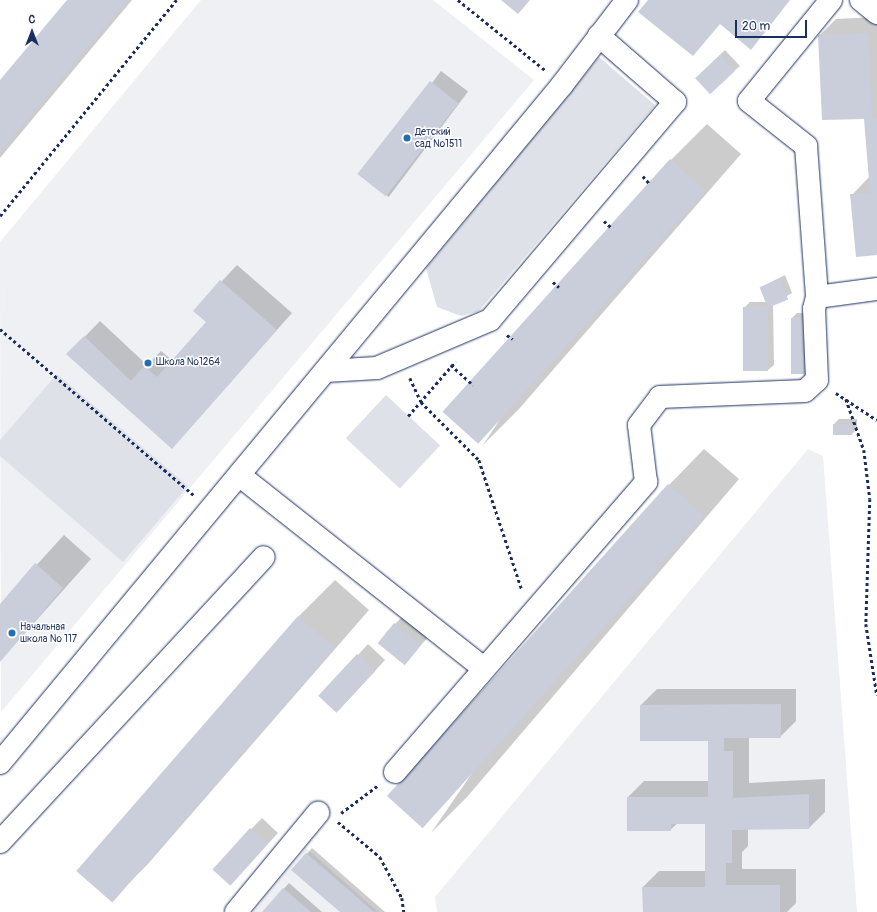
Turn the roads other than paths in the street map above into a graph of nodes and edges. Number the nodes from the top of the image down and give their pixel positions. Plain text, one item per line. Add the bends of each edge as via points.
1 (627, 0) edge
2 (831, 0) edge
3 (861, 0) edge
4 (877, 13) edge
5 (599, 36) junction
6 (877, 289) edge
7 (817, 297) junction
8 (326, 370) junction
9 (239, 475) junction
10 (264, 557) dead end
11 (483, 668) junction
12 (0, 763) edge
13 (394, 772) road end
14 (318, 813) dead end
15 (0, 842) edge
16 (236, 912) edge

1 - 5 lane
2 - 7 lane via 749,101 806,146
3 - 4 lane
5 - 8 lane via 562,85
5 - 8 lane via 675,102 490,320 377,368
6 - 7 lane
7 - 11 lane via 814,309 817,380 805,391 660,398 639,425 646,482
8 - 9 lane
9 - 11 lane
9 - 12 lane
10 - 15 lane
11 - 13 lane
14 - 16 lane

